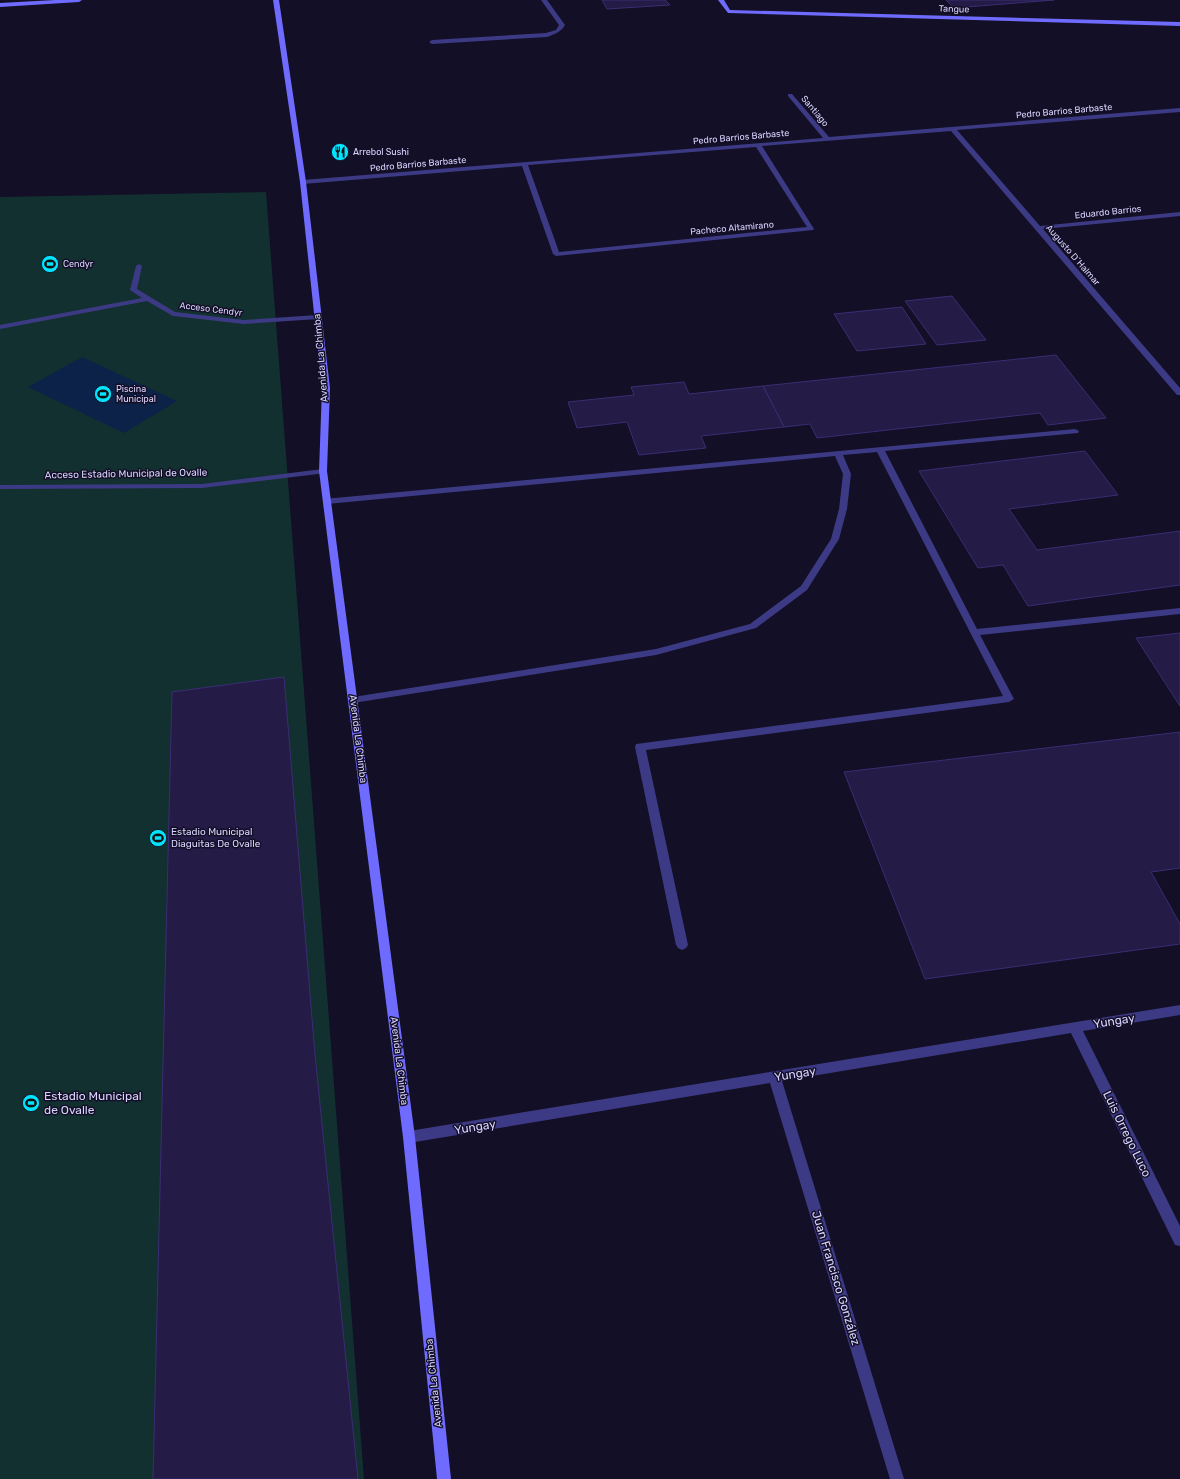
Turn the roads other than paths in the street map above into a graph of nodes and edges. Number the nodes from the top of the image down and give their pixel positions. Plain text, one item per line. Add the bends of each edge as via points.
1 (79, 0) edge
2 (276, 0) edge
3 (544, 0) edge
4 (721, 0) edge
5 (0, 5) edge
6 (1180, 24) edge
7 (432, 42) dead end
8 (790, 95) dead end
9 (1180, 110) edge
10 (953, 129) junction
11 (827, 139) junction
12 (758, 145) junction
13 (524, 164) junction
14 (303, 182) junction
15 (1180, 214) edge
16 (1037, 228) junction
17 (139, 266) dead end
18 (149, 299) junction
19 (318, 317) junction
20 (0, 327) edge
21 (1180, 392) edge
22 (1075, 431) dead end
23 (880, 449) junction
24 (838, 453) junction
25 (323, 471) junction
26 (0, 487) edge
27 (327, 501) junction
28 (1180, 611) edge
29 (974, 632) junction
30 (353, 700) junction
31 (682, 945) dead end
32 (1180, 1010) edge
33 (1075, 1028) junction
34 (775, 1078) junction
35 (409, 1137) junction
36 (1180, 1240) edge
37 (444, 1479) edge
38 (898, 1479) edge

1 - 5 street
2 - 14 street, Avenida La Chimba
3 - 7 street via 562,25 554,33
4 - 6 street, Tangue via 728,11
8 - 11 street, Santiago
9 - 10 street, Pedro Barrios Barbaste
10 - 11 street, Pedro Barrios Barbaste
10 - 16 street, Augusto D´Halmar
11 - 12 street, Pedro Barrios Barbaste
12 - 13 street, Pedro Barrios Barbaste
12 - 13 street, Pacheco Altamirano via 811,229 556,254
13 - 14 street, Pedro Barrios Barbaste
14 - 19 street, Avenida La Chimba
15 - 16 street, Eduardo Barrios
16 - 21 street, Augusto D´Halmar
17 - 18 street, Acceso Cendyr via 133,290
18 - 19 street, Acceso Cendyr via 173,314 244,322
18 - 20 street
19 - 25 street, Avenida La Chimba via 326,388
22 - 23 street
23 - 24 street
23 - 29 street
24 - 27 street
24 - 30 street via 847,474 843,509 834,539 804,588 753,626 656,652
25 - 26 street, Acceso Estadio Municipal de Ovalle via 202,486
25 - 27 street, Avenida La Chimba
27 - 30 street, Avenida La Chimba
28 - 29 street
29 - 31 street via 1009,699 640,747
30 - 35 street, Avenida La Chimba
32 - 33 street, Yungay
33 - 34 street, Yungay
33 - 36 street, Luis Orrego Luco
34 - 35 street, Yungay
34 - 38 street, Juan Francisco González
35 - 37 street, Avenida La Chimba

